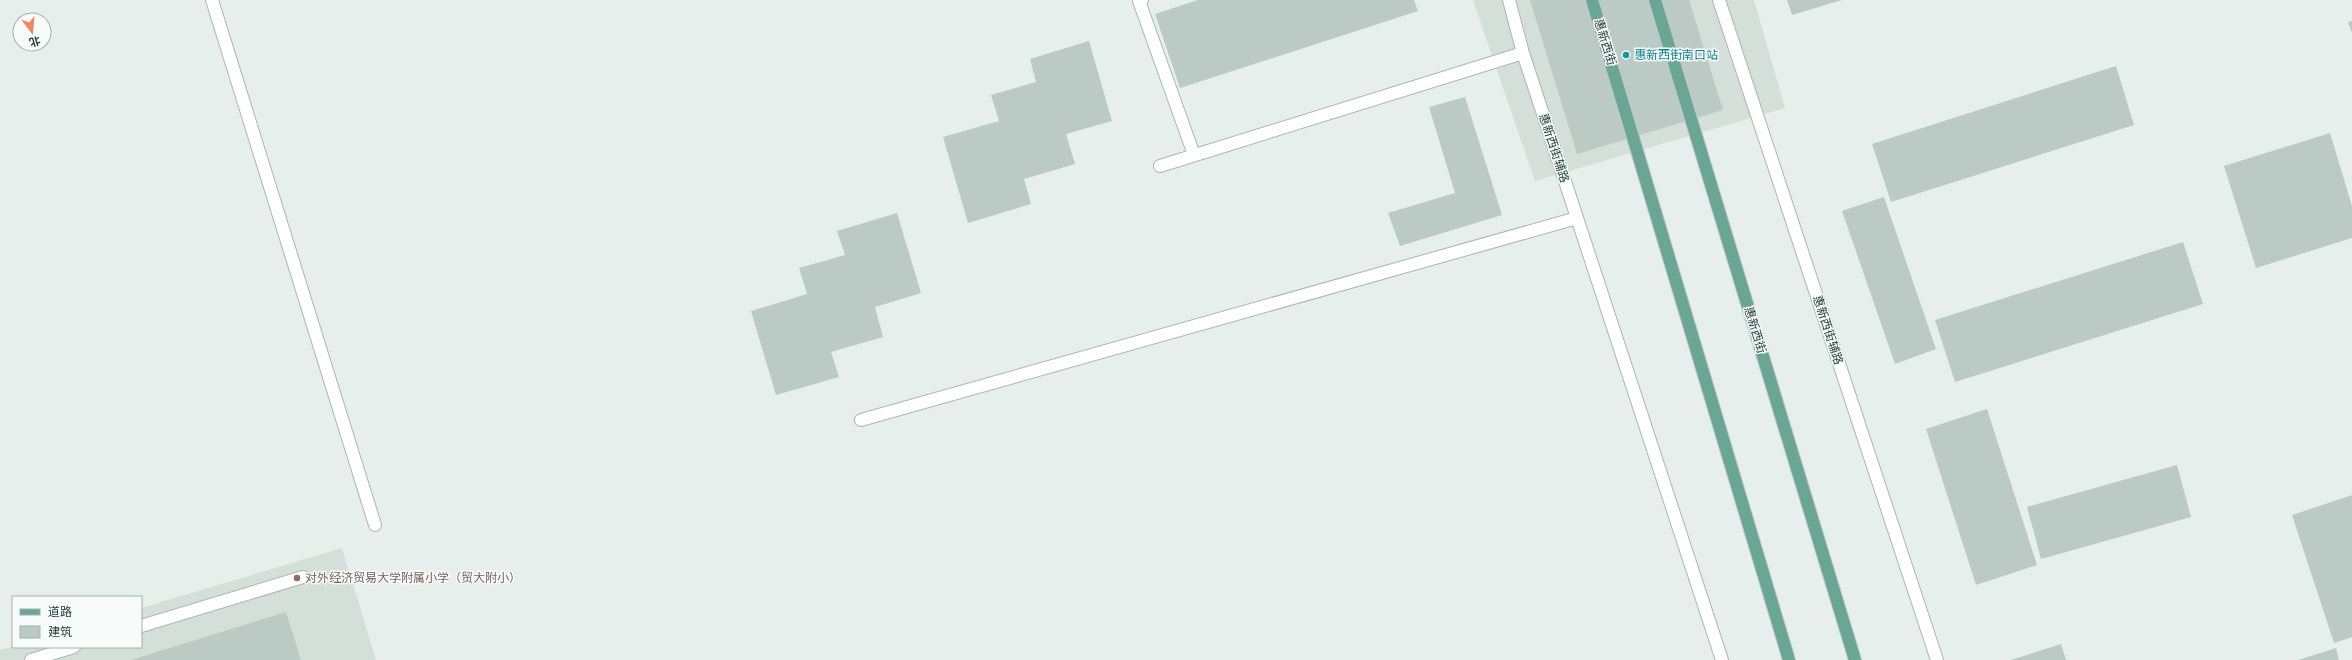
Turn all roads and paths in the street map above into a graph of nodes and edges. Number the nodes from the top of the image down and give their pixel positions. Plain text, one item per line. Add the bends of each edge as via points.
1 (212, 0) edge
2 (1142, 0) edge
3 (1509, 0) edge
4 (1592, 0) edge
5 (1655, 0) edge
6 (1719, 0) edge
7 (1523, 53) junction
8 (1194, 156) junction
9 (1160, 166) dead end
10 (1577, 218) junction
11 (861, 420) dead end
12 (375, 525) dead end
13 (304, 577) dead end
14 (142, 626) edge
15 (71, 648) edge
16 (31, 660) edge
17 (1722, 660) edge
18 (1789, 660) edge
19 (1855, 660) edge
20 (1937, 660) edge

1 - 12 street
2 - 8 street via 1139,1
3 - 7 street, 惠新西街辅路
4 - 18 main road, 惠新西街
5 - 19 main road, 惠新西街
6 - 20 street, 惠新西街辅路
7 - 8 street
7 - 10 street, 惠新西街辅路
8 - 9 street
10 - 11 street
10 - 17 street, 惠新西街辅路
13 - 14 street
15 - 16 street

